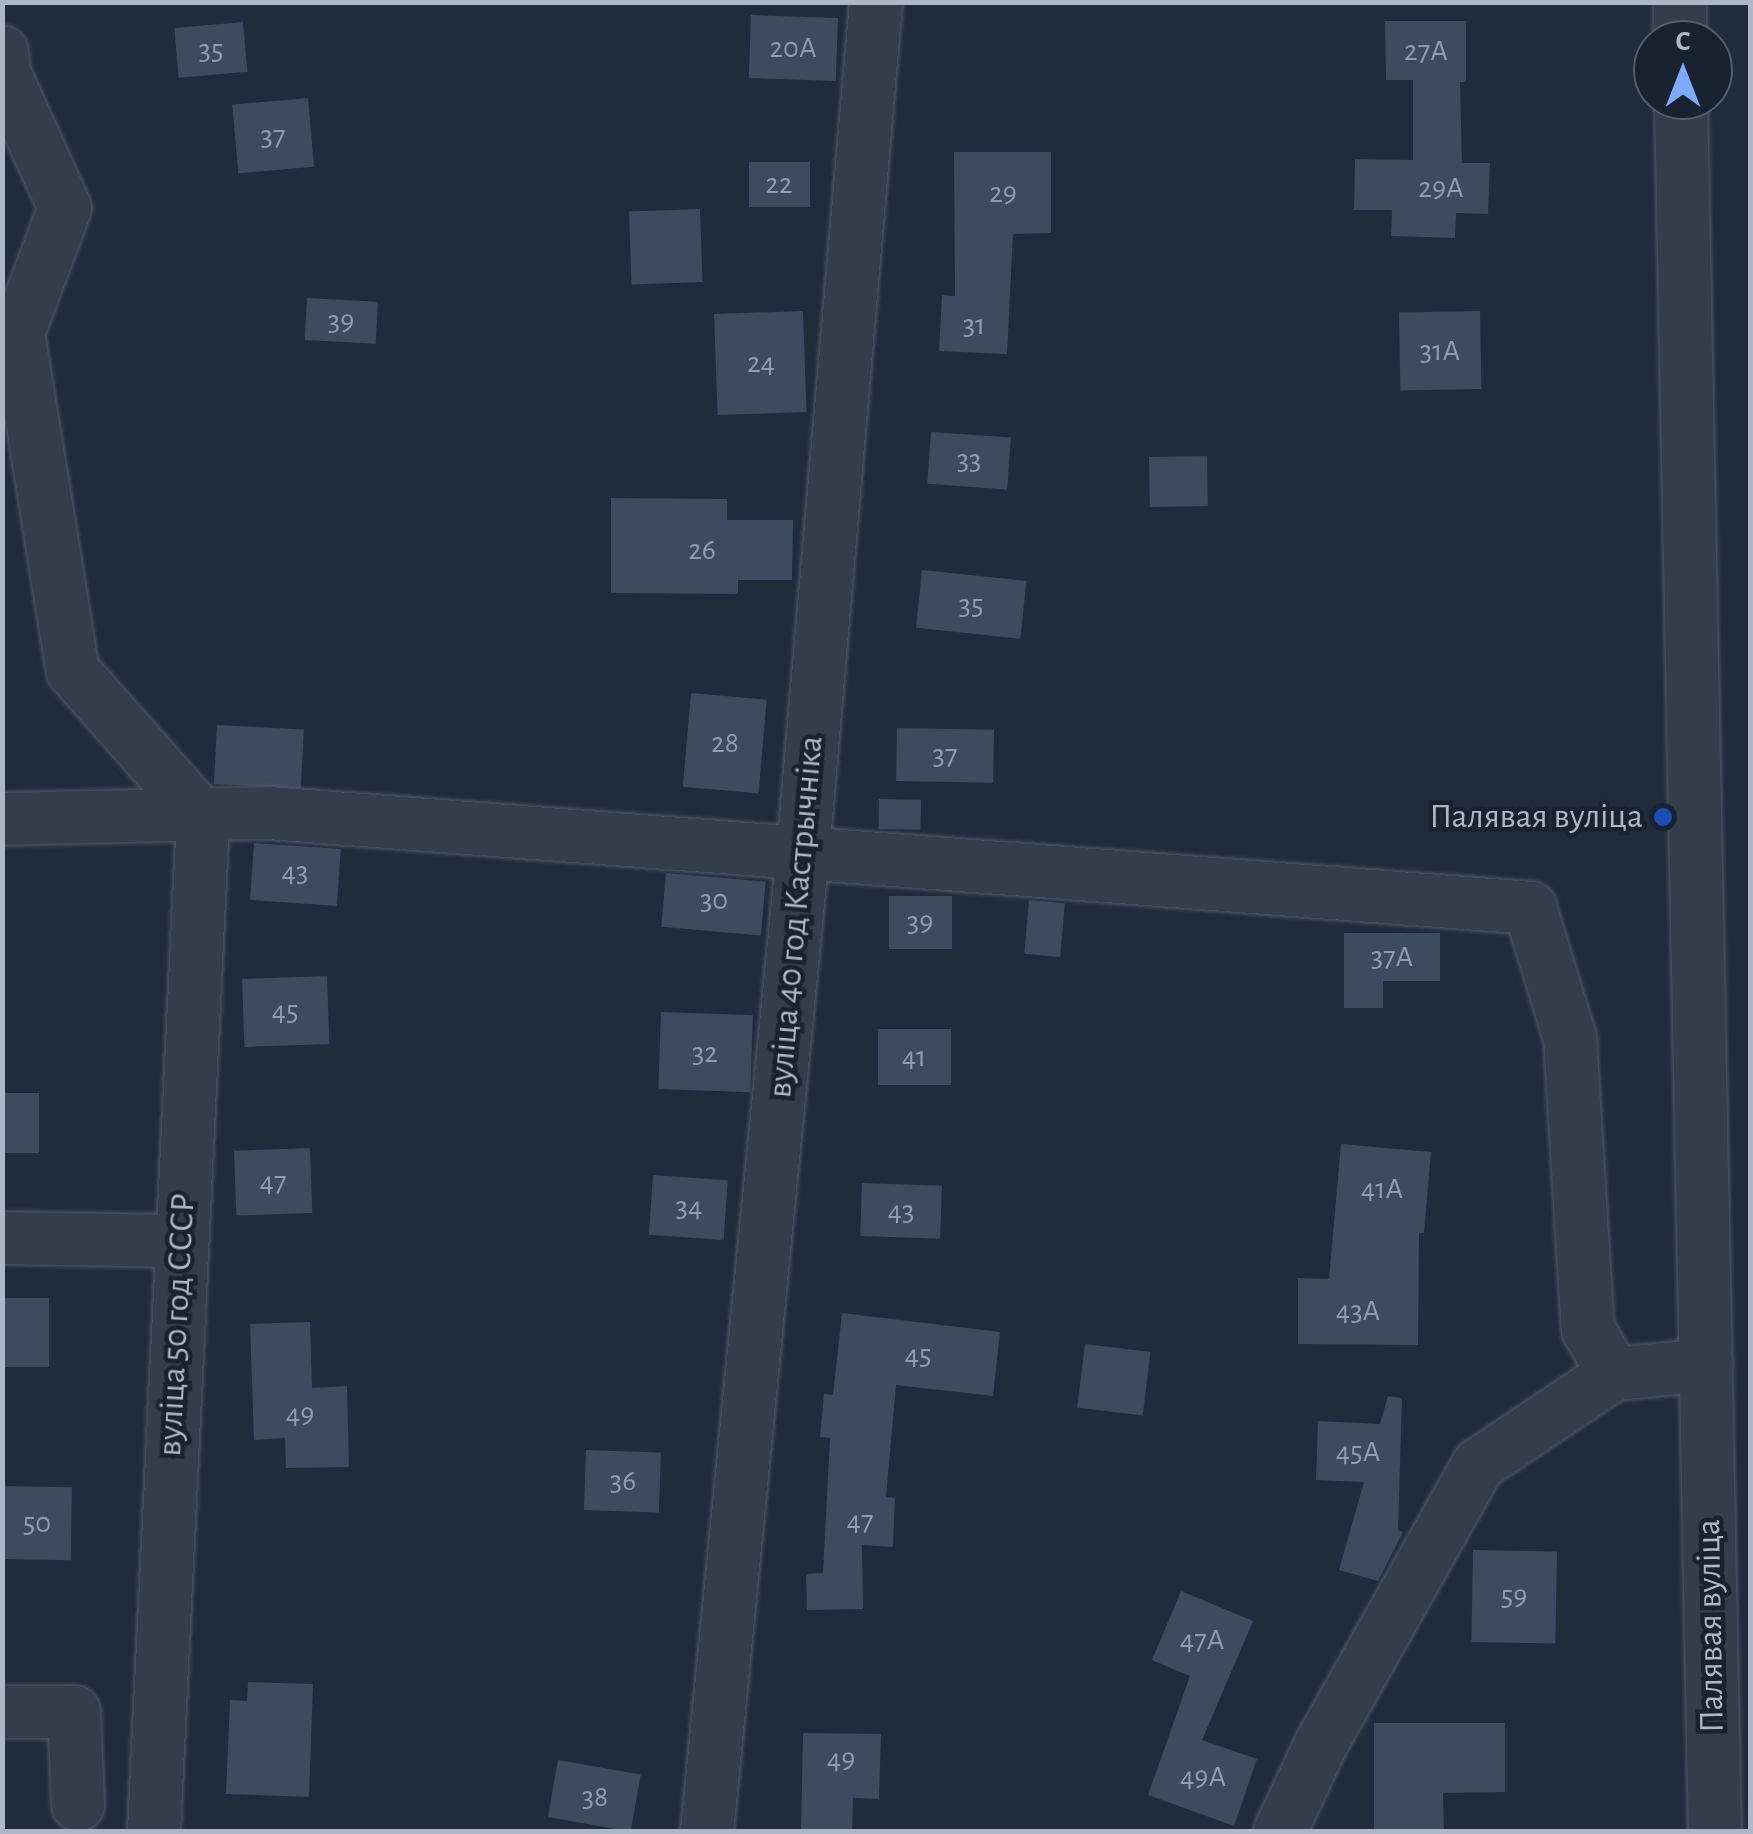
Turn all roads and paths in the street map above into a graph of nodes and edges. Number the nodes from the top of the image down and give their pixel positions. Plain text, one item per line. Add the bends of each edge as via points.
1 (876, 2) edge
2 (2, 52) edge
3 (1683, 120) edge
4 (10, 333) edge
5 (203, 818) junction
6 (2, 819) edge
7 (803, 852) junction
8 (2, 1238) edge
9 (180, 1241) junction
10 (1614, 1374) junction
11 (1721, 1393) edge
12 (2, 1712) edge
13 (78, 1805) dead end
14 (154, 1832) edge
15 (707, 1832) edge
16 (1280, 1832) edge
17 (1715, 1832) edge

1 - 7 street, вуліца 40 год Кастрычніка
2 - 4 street via 4,73 65,208
3 - 11 street, Палявая вуліца
4 - 5 street via 72,671
5 - 6 street
5 - 7 street via 268,813
5 - 9 street, вуліца 50 год СССР
7 - 10 street via 1530,908 1570,1038 1588,1329
7 - 15 street, вуліца 40 год Кастрычніка
8 - 9 street
9 - 14 street, вуліца 50 год СССР
10 - 11 street
10 - 16 street via 1478,1465 1321,1744
11 - 17 street, Палявая вуліца
12 - 13 street via 74,1712

